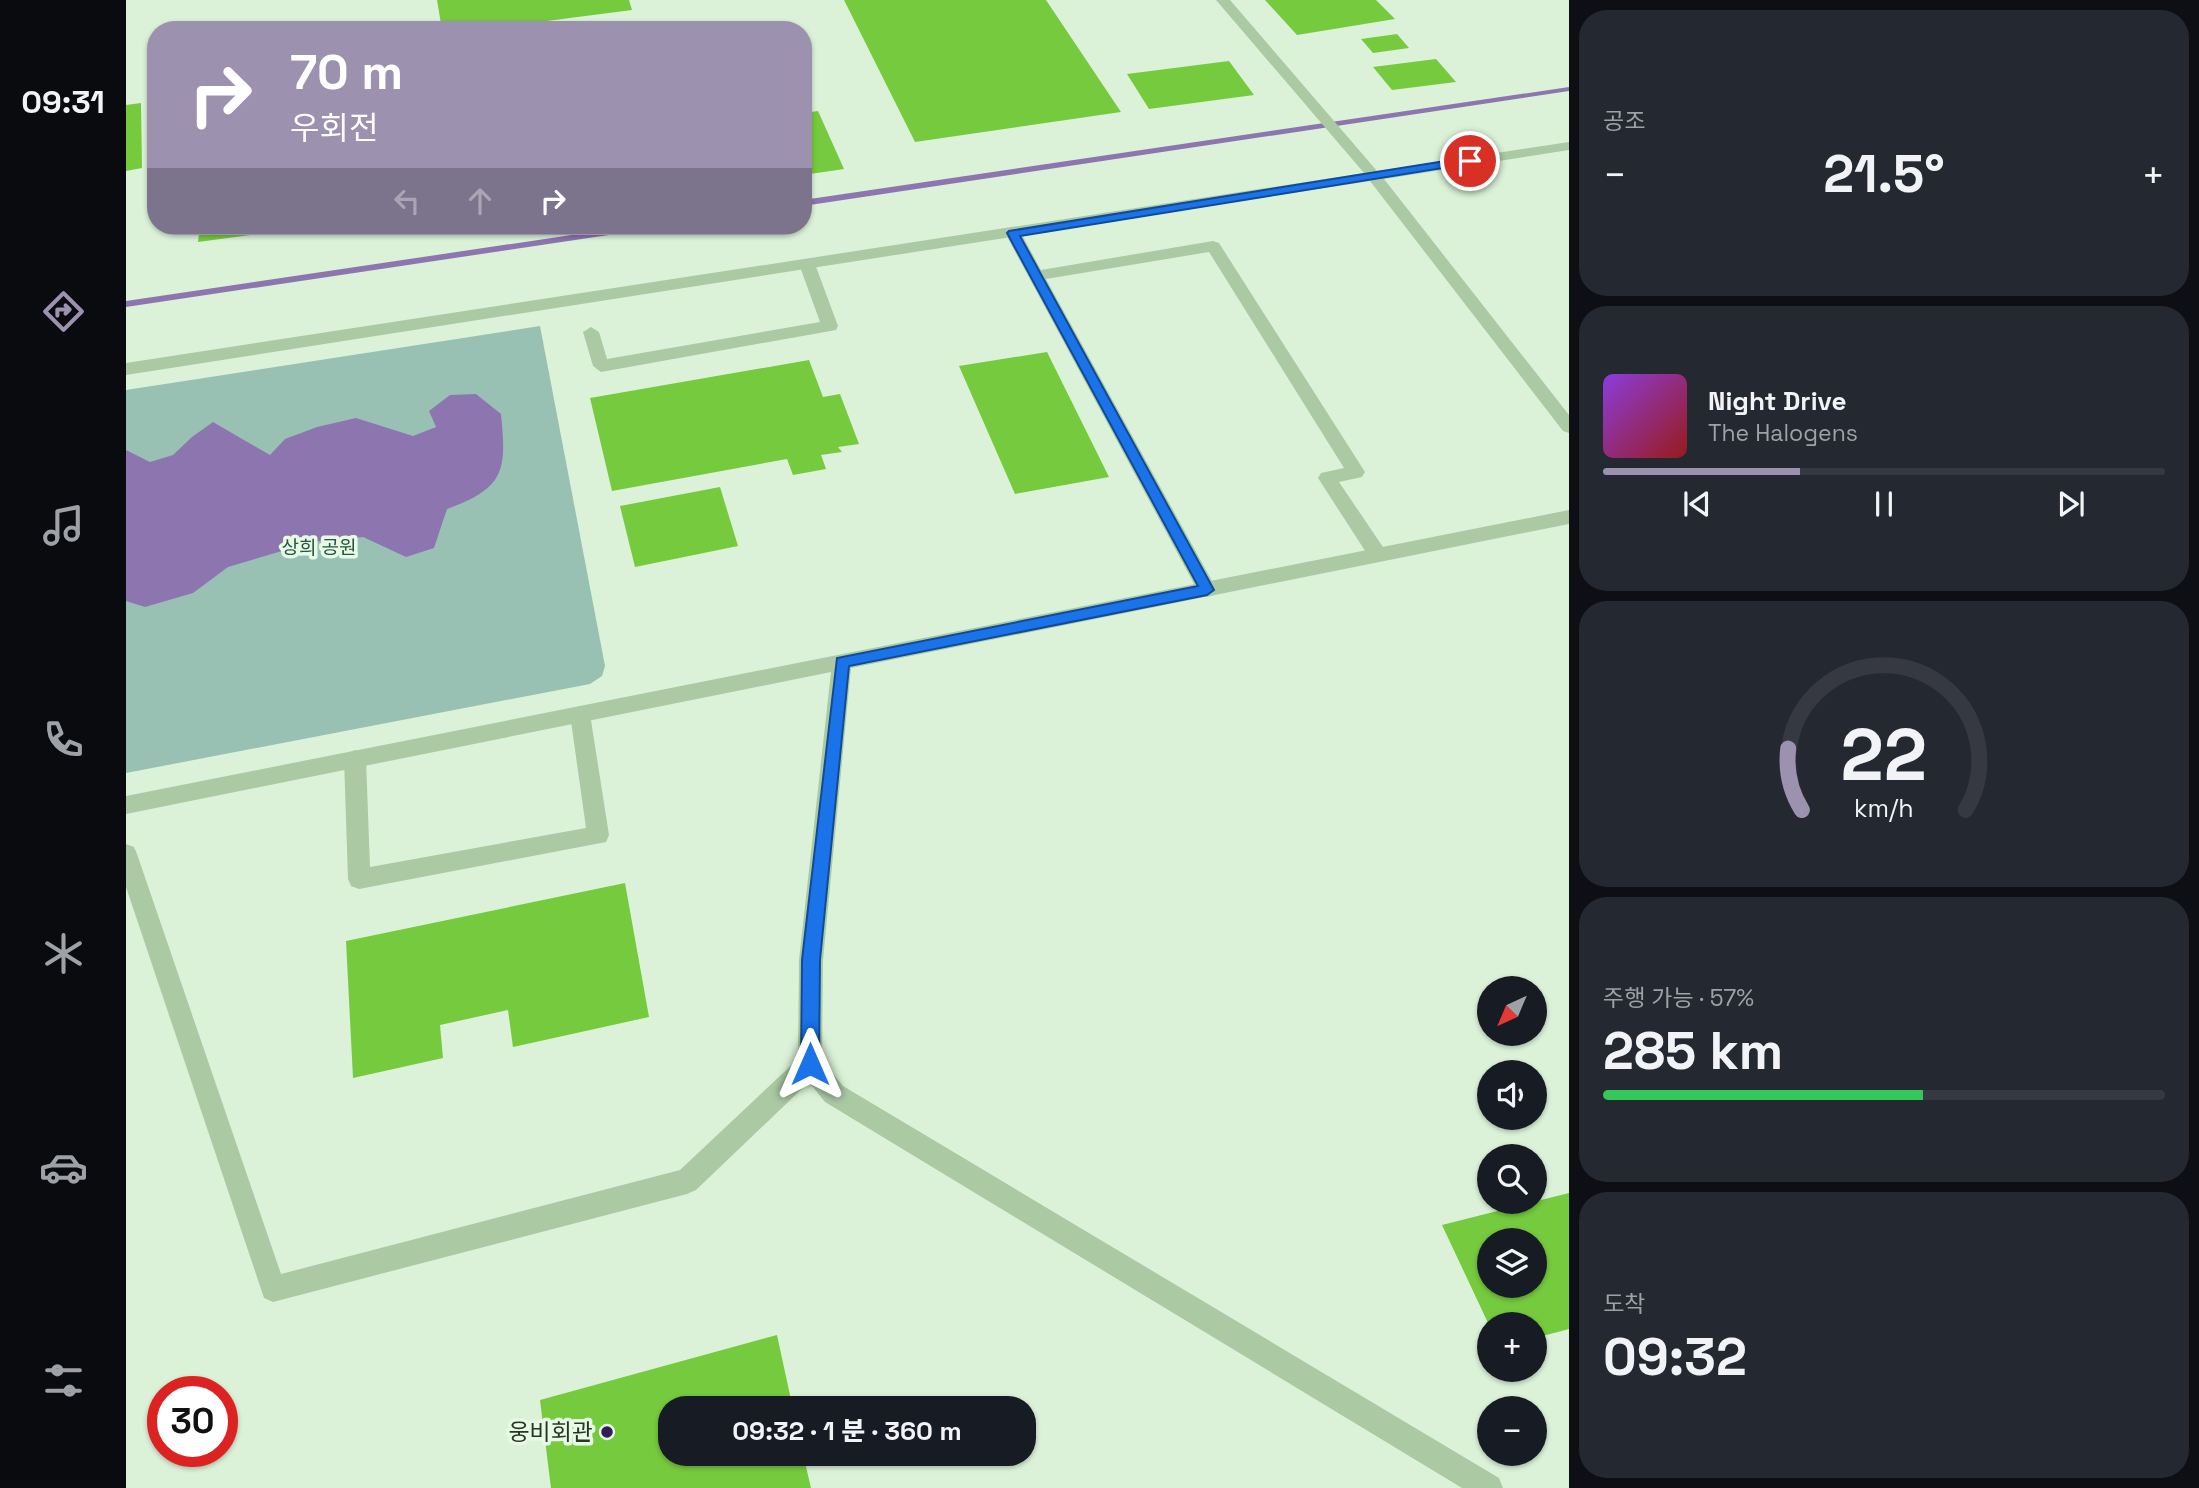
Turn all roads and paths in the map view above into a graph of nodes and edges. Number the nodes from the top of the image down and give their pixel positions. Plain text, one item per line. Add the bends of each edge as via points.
1 (1223, 0) edge
2 (1569, 146) edge
3 (1371, 176) junction
4 (1013, 233) junction
5 (807, 264) junction
6 (1037, 276) junction
7 (591, 332) dead end
8 (126, 369) edge
9 (1569, 427) edge
10 (1569, 517) edge
11 (1378, 555) junction
12 (1207, 590) junction
13 (842, 662) junction
14 (580, 715) junction
15 (355, 759) junction
16 (126, 805) edge
17 (126, 854) edge
18 (810, 1064) junction
19 (1489, 1488) edge

1 - 3 street via 1347,142
2 - 3 street
3 - 4 street
3 - 9 street
4 - 5 street
4 - 6 street
5 - 7 street via 830,326 601,366
5 - 8 street
6 - 11 street via 1213,246 1356,472 1327,478
6 - 12 street
10 - 11 street
11 - 12 street
12 - 13 street
13 - 14 street
13 - 18 street via 811,960
14 - 15 street
14 - 15 street via 598,835 359,879
15 - 16 street
17 - 18 street via 273,1289 687,1181
18 - 19 street via 834,1094

